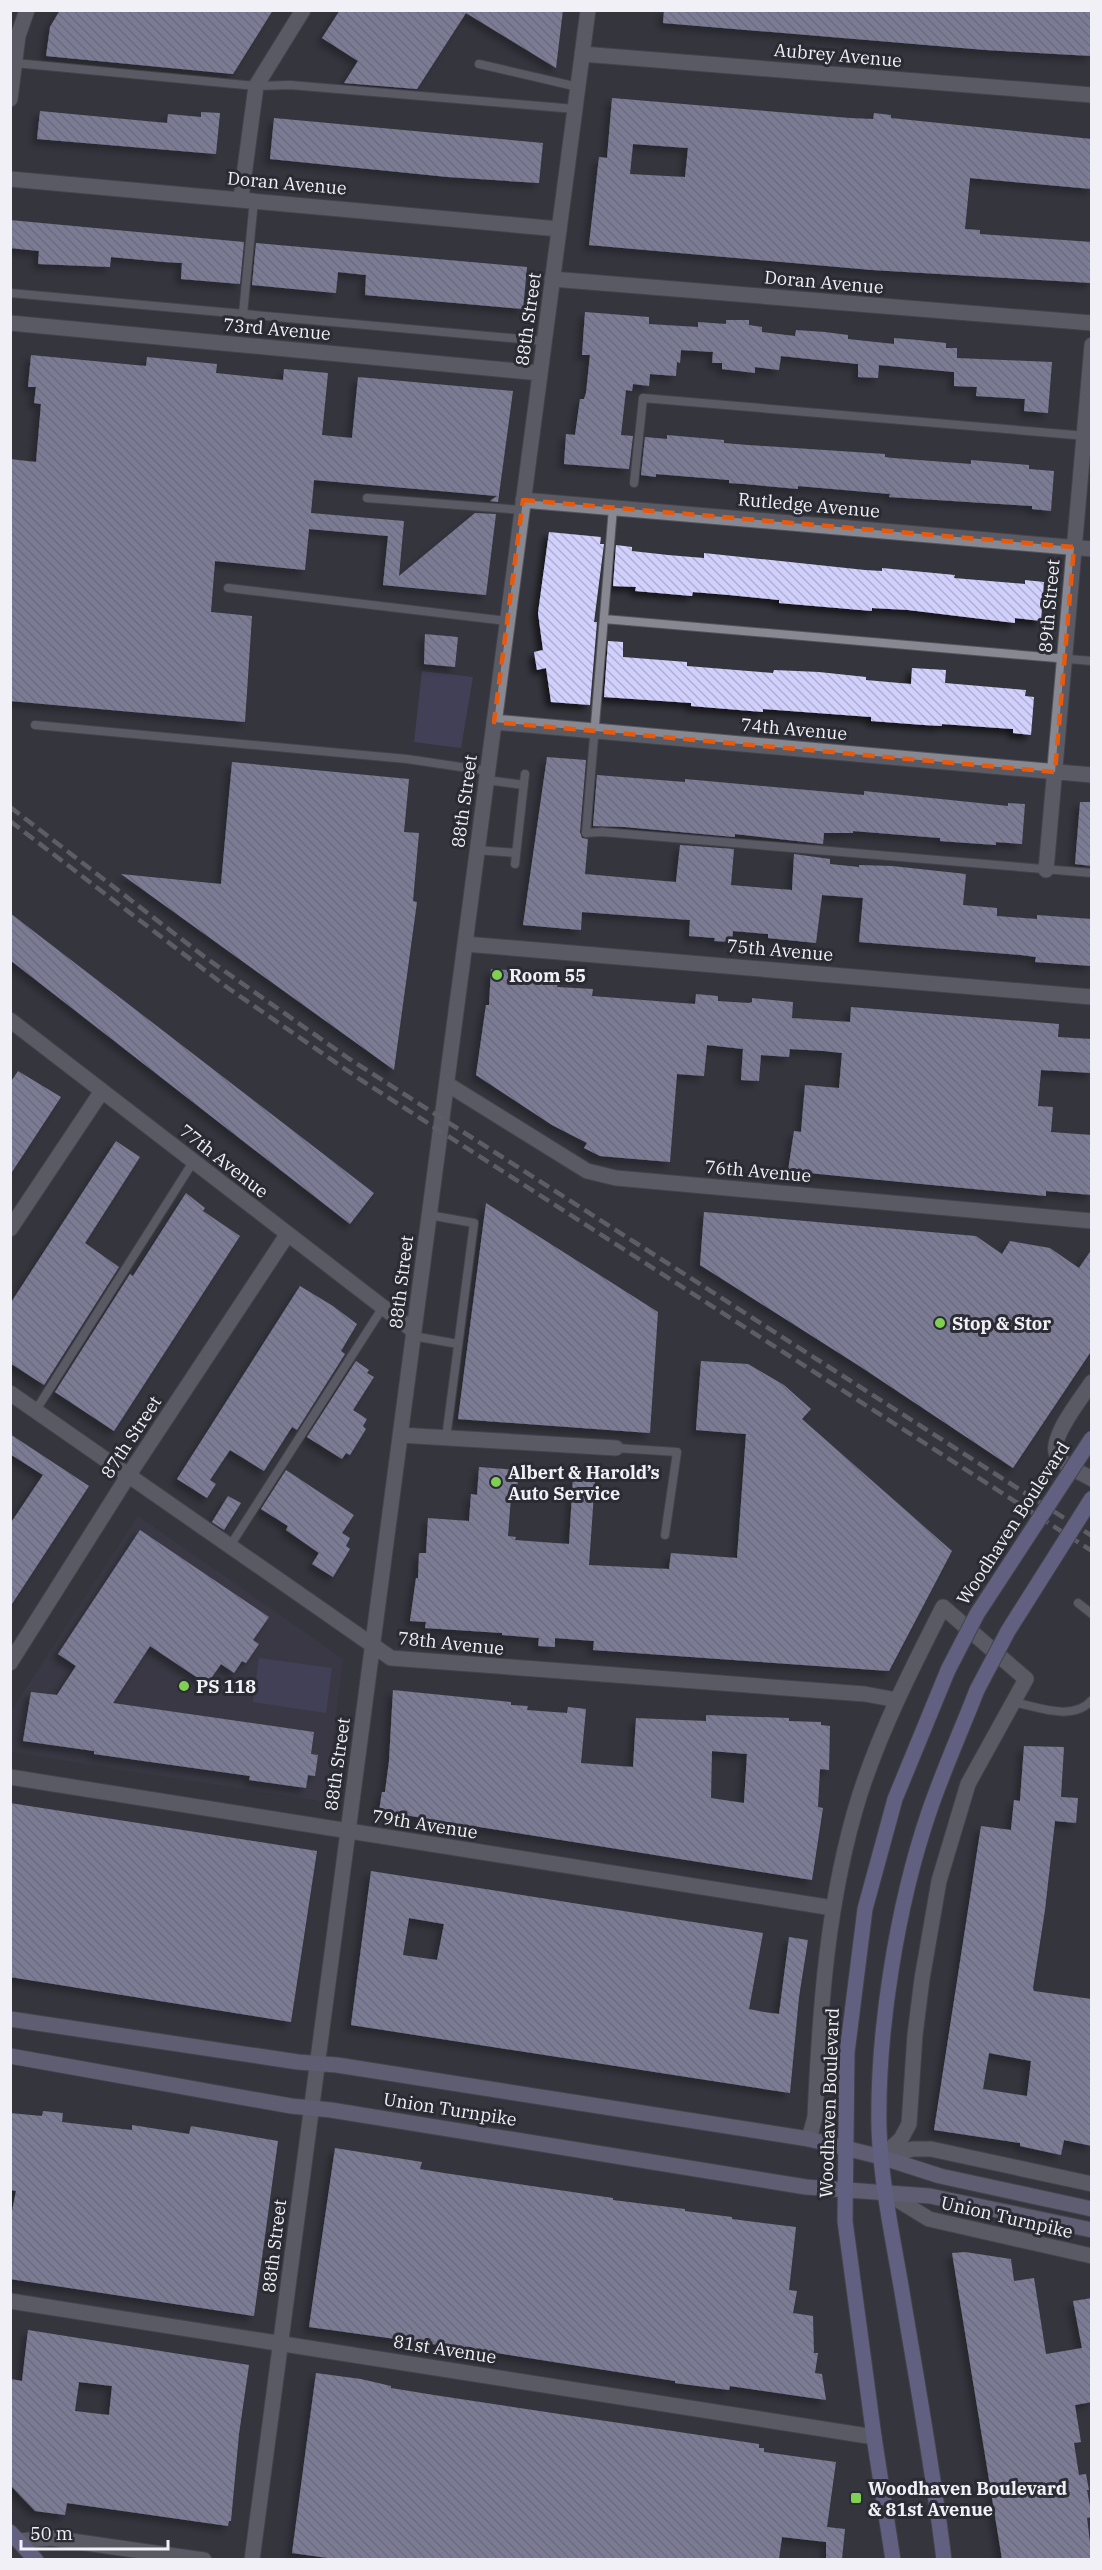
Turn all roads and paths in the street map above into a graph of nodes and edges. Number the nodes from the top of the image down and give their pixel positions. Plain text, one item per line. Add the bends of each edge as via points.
1 (27, 10) edge
2 (303, 10) edge
3 (588, 10) edge
4 (582, 54) junction
5 (15, 63) junction
6 (479, 64) dead end
7 (256, 86) junction
8 (578, 87) junction
9 (1092, 95) edge
10 (10, 99) edge
11 (575, 109) junction
12 (10, 179) edge
13 (248, 199) junction
14 (559, 229) junction
15 (552, 279) junction
16 (10, 293) edge
17 (243, 314) junction
18 (10, 323) edge
19 (1092, 323) edge
20 (544, 341) junction
21 (1092, 345) edge
22 (540, 373) junction
23 (1088, 436) edge
24 (634, 483) dead end
25 (367, 498) dead end
26 (523, 505) junction
27 (613, 508) junction
28 (1074, 547) junction
29 (1092, 549) edge
30 (228, 588) dead end
31 (604, 619) junction
32 (507, 621) junction
33 (1064, 660) junction
34 (1092, 661) edge
35 (494, 722) junction
36 (35, 725) dead end
37 (594, 731) junction
38 (1055, 772) junction
39 (525, 774) dead end
40 (487, 775) junction
41 (1092, 775) edge
42 (524, 785) junction
43 (477, 850) junction
44 (516, 853) junction
45 (515, 864) dead end
46 (1046, 870) junction
47 (1092, 873) edge
48 (465, 944) junction
49 (1092, 998) edge
50 (10, 1020) edge
51 (447, 1084) junction
52 (102, 1091) junction
53 (193, 1162) junction
54 (429, 1215) junction
55 (1092, 1221) edge
56 (10, 1229) edge
57 (287, 1235) junction
58 (383, 1307) junction
59 (414, 1334) junction
60 (458, 1344) junction
61 (1092, 1382) edge
62 (10, 1394) edge
63 (36, 1410) junction
64 (400, 1435) junction
65 (446, 1438) junction
66 (1092, 1438) edge
67 (616, 1448) joint
68 (129, 1476) junction
69 (1092, 1479) edge
70 (1092, 1498) edge
71 (665, 1535) dead end
72 (230, 1546) junction
73 (1078, 1603) dead end
74 (1092, 1614) edge
75 (373, 1645) junction
76 (10, 1663) edge
77 (897, 1700) junction
78 (1092, 1700) edge
79 (1013, 1702) junction
80 (10, 1777) edge
81 (348, 1832) junction
82 (833, 1908) junction
83 (10, 2019) edge
84 (10, 2056) edge
85 (318, 2063) junction
86 (312, 2108) junction
87 (809, 2139) junction
88 (845, 2147) junction
89 (881, 2157) junction
90 (1092, 2184) edge
91 (845, 2189) junction
92 (885, 2192) junction
93 (1092, 2209) edge
94 (1092, 2230) edge
95 (1092, 2256) edge
96 (10, 2301) edge
97 (281, 2342) junction
98 (874, 2436) junction
99 (15, 2536) edge
100 (36, 2559) edge
101 (204, 2559) edge
102 (252, 2559) edge
103 (893, 2559) edge
104 (944, 2559) edge

1 - 5 street via 18,36
2 - 7 street
3 - 4 street, 88th Street
4 - 8 street, 88th Street
4 - 9 street, Aubrey Avenue
5 - 7 lane
5 - 10 street
6 - 8 lane
7 - 11 lane
7 - 13 street
8 - 11 street, 88th Street
11 - 14 street, 88th Street
12 - 13 street, Doran Avenue
13 - 14 street, Doran Avenue
13 - 17 lane
14 - 15 street, 88th Street
15 - 19 street, Doran Avenue
15 - 20 street, 88th Street
16 - 17 lane
17 - 20 lane
18 - 22 street, 73rd Avenue
20 - 22 street, 88th Street
21 - 23 street, 89th Street
22 - 26 street, 88th Street
23 - 24 lane via 643,398
23 - 28 street, 89th Street
25 - 26 lane
26 - 27 street, Rutledge Avenue
26 - 32 street, 88th Street
27 - 28 street, Rutledge Avenue
27 - 31 lane
28 - 29 street, Rutledge Avenue
28 - 33 street, 89th Street
30 - 32 lane
31 - 33 lane
31 - 37 lane
32 - 35 street, 88th Street
33 - 34 lane
33 - 38 street, 89th Street
35 - 37 street, 74th Avenue
35 - 40 street, 88th Street
36 - 40 lane via 407,759
37 - 38 street, 74th Avenue
37 - 46 lane via 586,832
38 - 41 street, 74th Avenue
38 - 46 street, 89th Street
39 - 42 lane
40 - 42 lane
40 - 43 street, 88th Street
42 - 44 lane
43 - 44 lane
43 - 48 street, 88th Street
44 - 45 lane
46 - 47 lane
48 - 49 street, 75th Avenue
48 - 51 street, 88th Street
50 - 52 street, 77th Avenue
51 - 54 street, 88th Street
51 - 55 street, 76th Avenue via 587,1171 616,1178
52 - 53 street, 77th Avenue
52 - 56 street
53 - 57 street, 77th Avenue
53 - 63 lane
54 - 59 street, 88th Street
54 - 60 lane via 474,1223
57 - 58 street, 77th Avenue
57 - 68 street, 87th Street
58 - 59 street, 77th Avenue
58 - 72 lane
59 - 60 lane
59 - 64 street, 88th Street
60 - 65 lane
61 - 69 street via 1054,1446 1058,1457
62 - 63 street, 78th Avenue
63 - 68 street, 78th Avenue
64 - 65 street
64 - 75 street, 88th Street
65 - 67 street
66 - 88 main road, Woodhaven Boulevard, bridge via 977,1614 948,1670 895,1799 865,1909 848,2032
67 - 71 lane via 677,1452
68 - 72 street, 78th Avenue
68 - 76 street, 87th Street
70 - 89 main road, bridge via 1008,1630 977,1690 929,1812 900,1925 882,2058
72 - 75 street, 78th Avenue
73 - 74 lane
75 - 77 street, 78th Avenue via 398,1660 865,1694
75 - 81 street, 88th Street
77 - 79 street, Woodhaven Boulevard via 943,1607 1026,1679
77 - 82 street, Woodhaven Boulevard via 860,1795
78 - 79 lane via 1079,1711 1068,1712
79 - 89 street, Woodhaven Boulevard via 968,1784 939,1881 918,2005 909,2124 901,2139
80 - 81 street, 79th Avenue
81 - 82 street, 79th Avenue
81 - 85 street, 88th Street
82 - 87 street, Woodhaven Boulevard via 823,1980 815,2117
83 - 85 main road, Union Turnpike
84 - 86 main road, Union Turnpike
85 - 86 street, 88th Street
85 - 87 main road, Union Turnpike
86 - 91 main road, Union Turnpike via 806,2187
86 - 97 street, 88th Street
87 - 88 main road, Union Turnpike
88 - 89 main road, Union Turnpike
88 - 91 main road, Woodhaven Boulevard
89 - 90 street, Union Turnpike via 903,2150 931,2149
89 - 92 main road
89 - 93 main road, Union Turnpike via 940,2176
91 - 92 main road, Union Turnpike
91 - 98 main road, Woodhaven Boulevard via 847,2234
92 - 94 main road, Union Turnpike via 930,2196
92 - 95 street, Union Turnpike via 928,2219
92 - 104 main road
96 - 97 street, 81st Avenue
97 - 98 street, 81st Avenue
97 - 102 street, 88th Street
98 - 103 main road, Woodhaven Boulevard
99 - 100 main road
99 - 101 street

